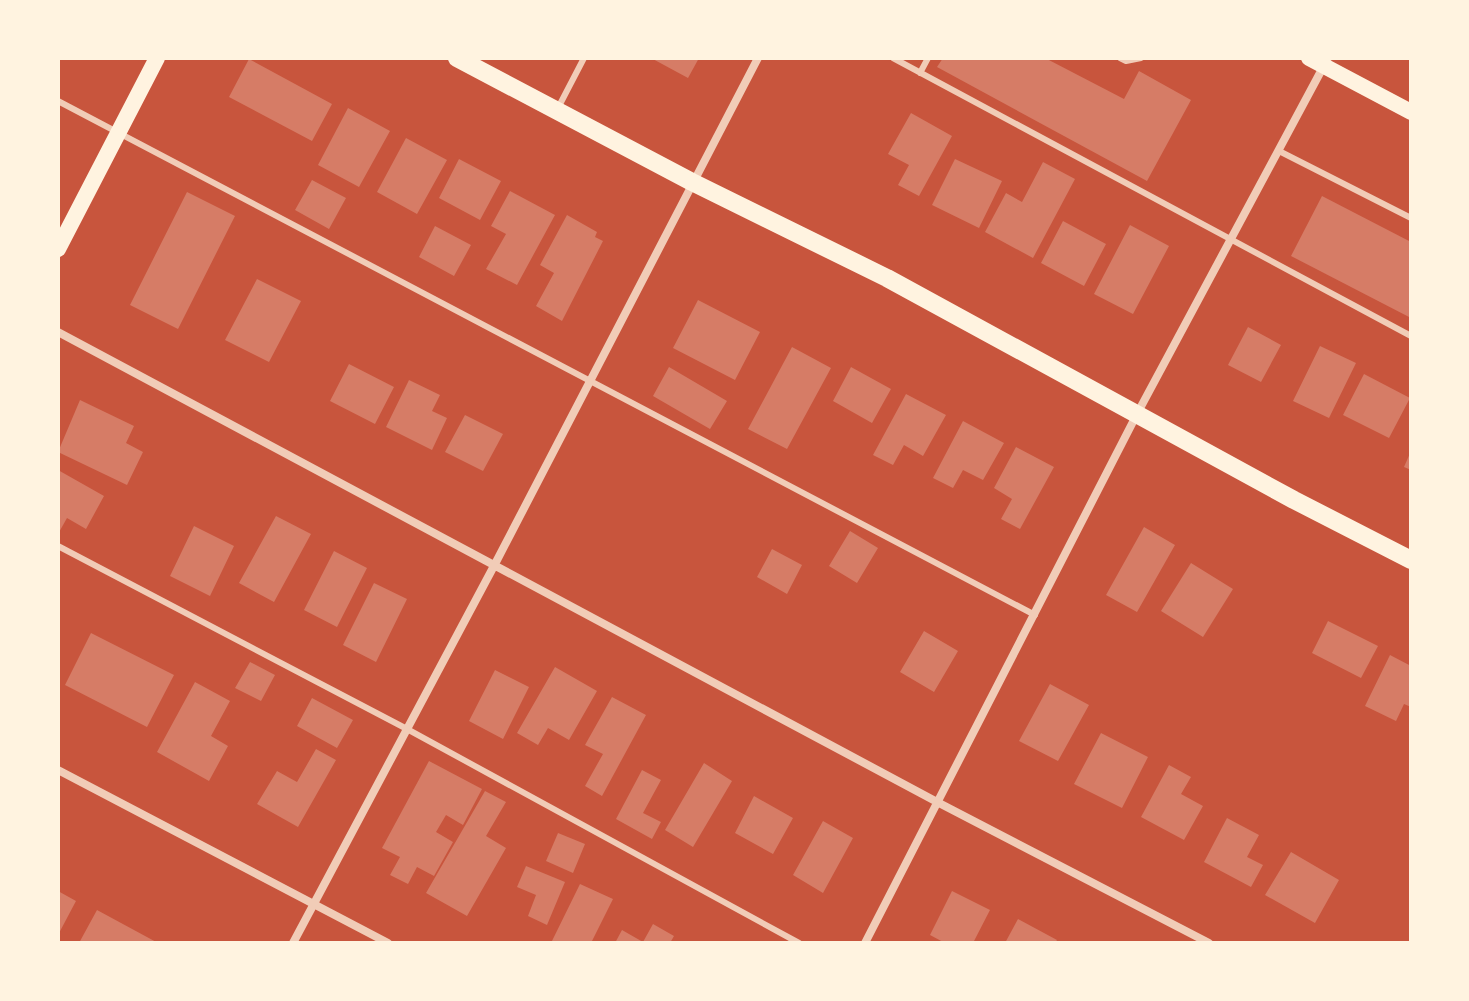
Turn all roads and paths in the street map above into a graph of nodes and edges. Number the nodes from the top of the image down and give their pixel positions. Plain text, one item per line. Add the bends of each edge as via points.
1 (157, 58) edge
2 (457, 58) edge
3 (584, 58) edge
4 (758, 58) edge
5 (893, 58) edge
6 (928, 58) edge
7 (1120, 58) edge
8 (1141, 58) edge
9 (1320, 61) edge
10 (920, 73) junction
11 (58, 101) edge
12 (556, 111) junction
13 (1411, 112) edge
14 (118, 133) junction
15 (1279, 151) junction
16 (692, 182) junction
17 (1411, 218) edge
18 (1230, 241) junction
19 (58, 249) edge
20 (58, 332) edge
21 (1411, 336) edge
22 (589, 382) junction
23 (1137, 414) junction
24 (58, 546) edge
25 (1411, 560) edge
26 (495, 564) junction
27 (1035, 615) junction
28 (407, 729) junction
29 (58, 770) edge
30 (939, 803) junction
31 (313, 904) junction
32 (293, 943) edge
33 (388, 943) edge
34 (799, 943) edge
35 (865, 943) edge
36 (1209, 943) edge

1 - 14 main road
2 - 12 main road
3 - 12 lane
4 - 16 street
5 - 10 lane
6 - 10 lane
7 - 8 lane
9 - 13 main road
9 - 15 street
10 - 18 lane
11 - 14 lane
12 - 16 main road
14 - 19 main road
14 - 22 lane
15 - 17 lane
15 - 18 street
16 - 22 street
16 - 23 main road via 887,278
18 - 21 lane
18 - 23 street
20 - 26 street
22 - 26 street
22 - 27 lane
23 - 25 main road
23 - 27 street
24 - 28 lane
26 - 28 street
26 - 30 street
27 - 30 street
28 - 31 street
28 - 34 lane
29 - 31 street
30 - 35 street
30 - 36 street
31 - 32 street
31 - 33 street

